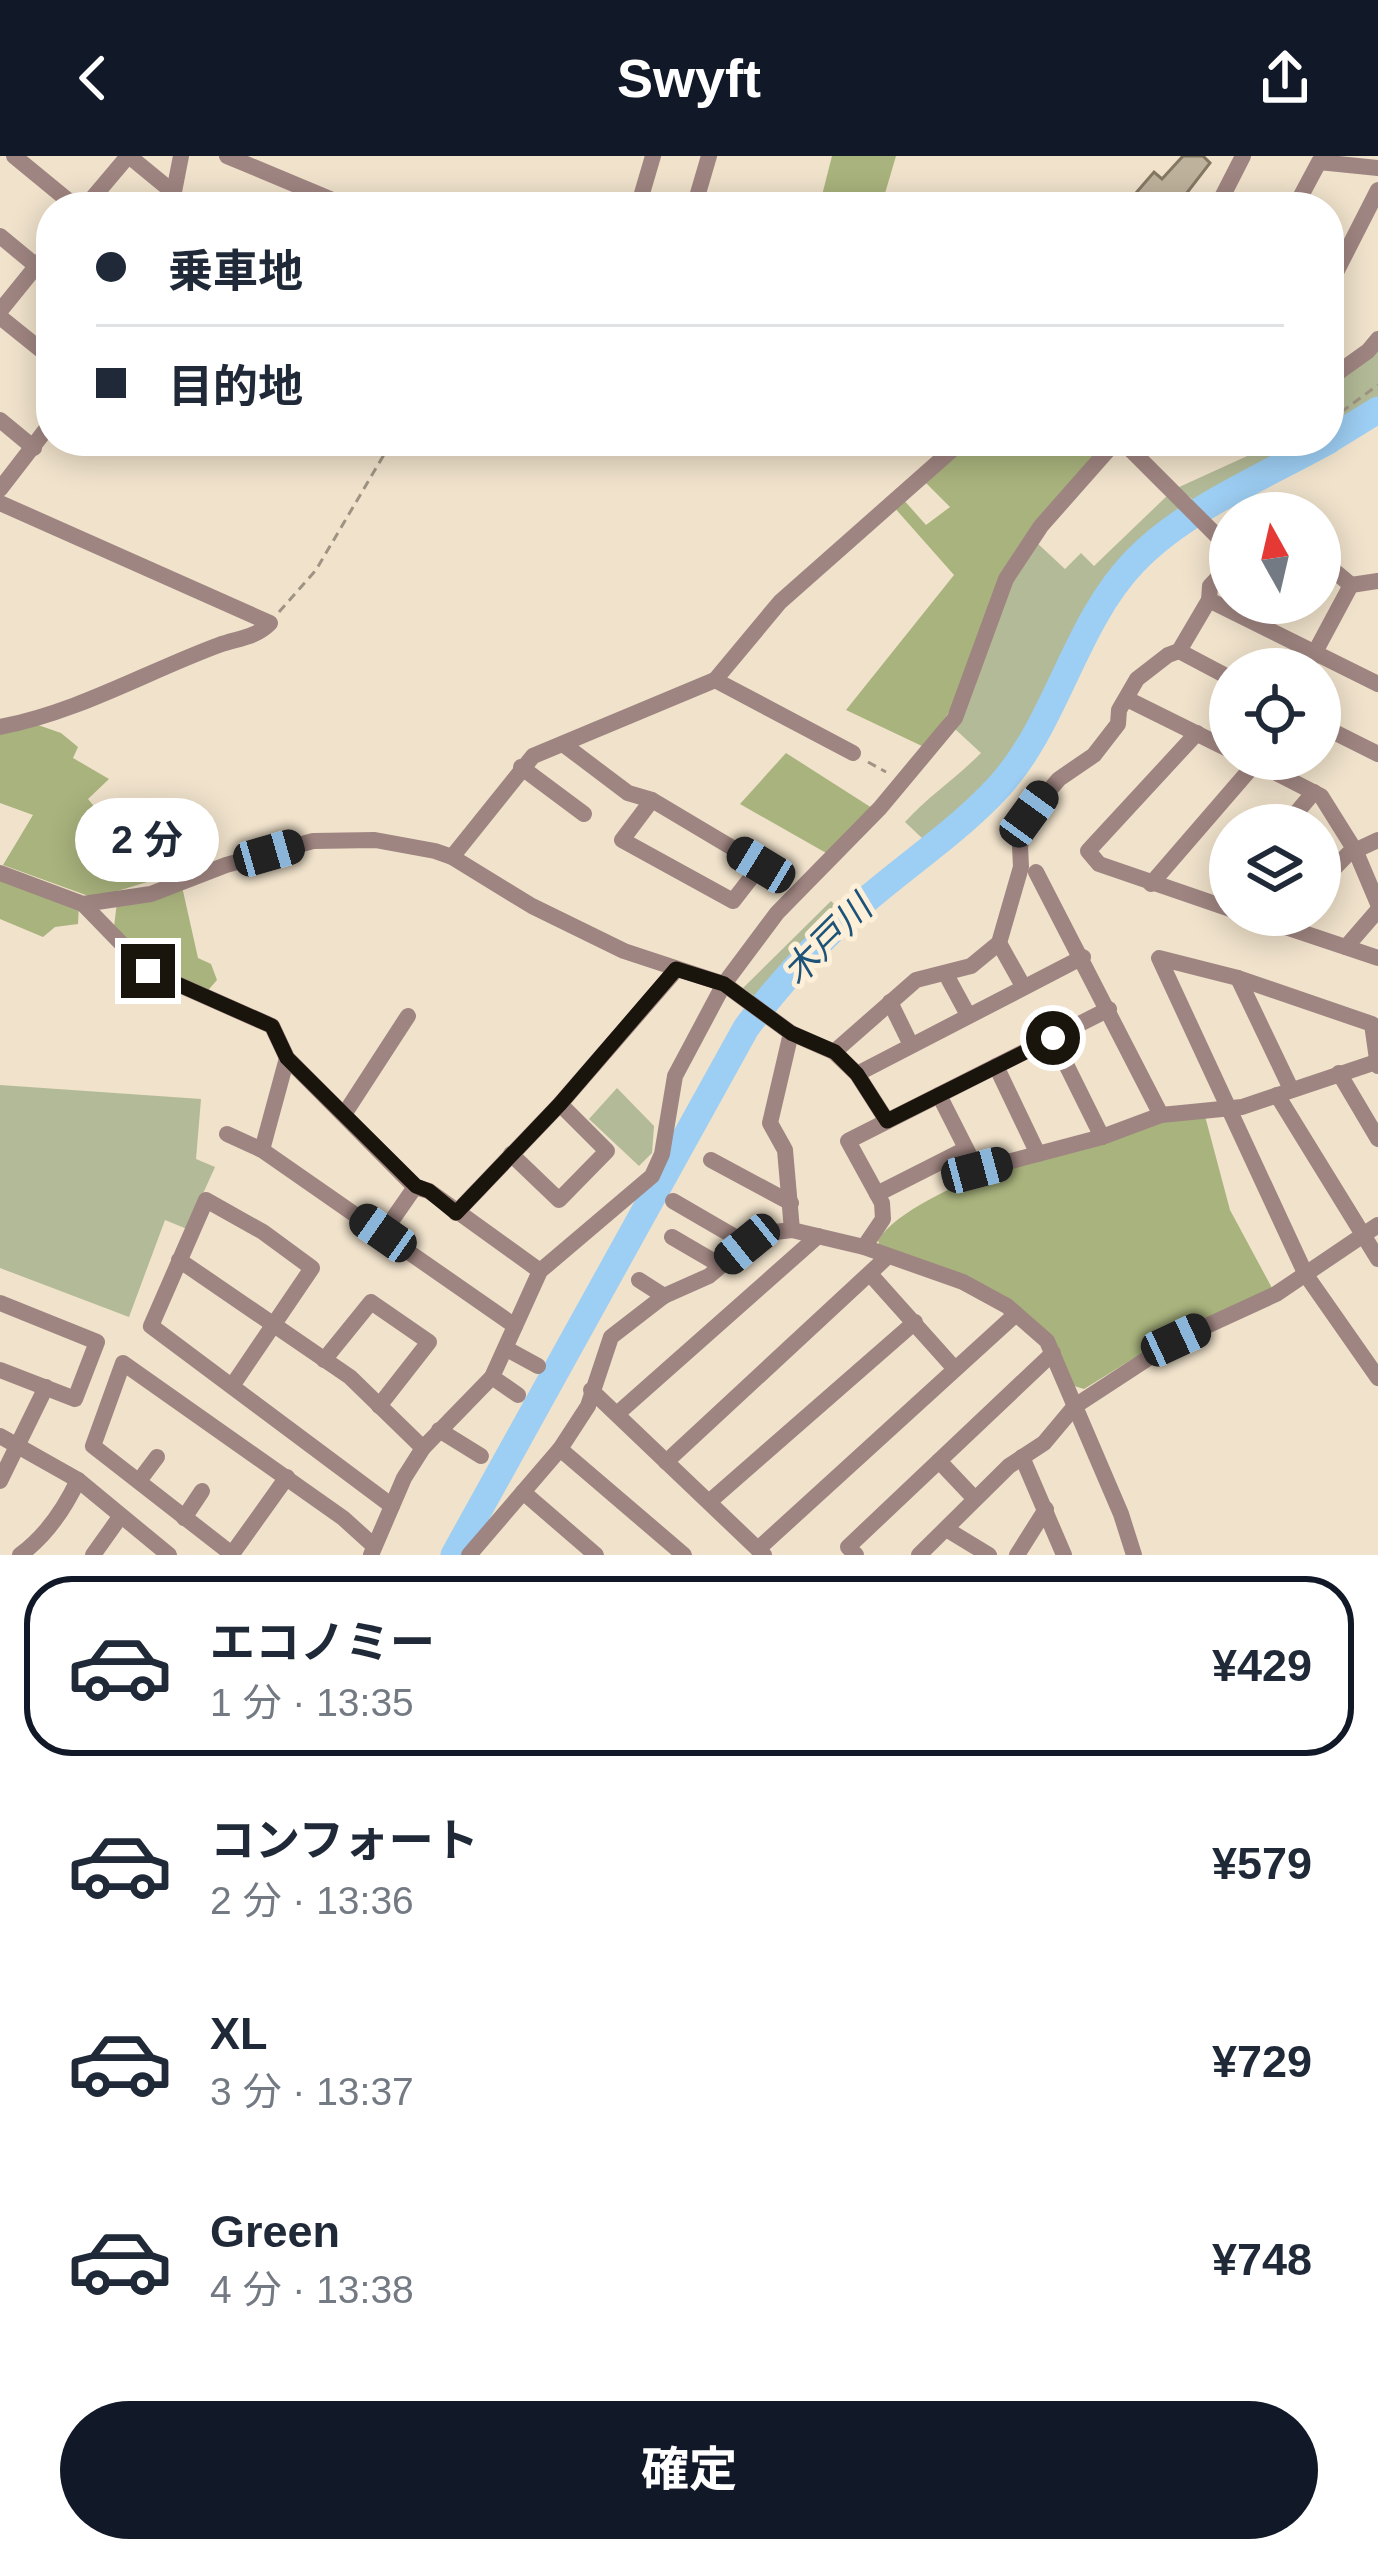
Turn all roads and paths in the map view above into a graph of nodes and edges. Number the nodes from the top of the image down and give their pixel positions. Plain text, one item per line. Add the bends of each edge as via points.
1 (14, 156) edge
2 (128, 156) edge
3 (182, 156) edge
4 (227, 156) edge
5 (653, 156) edge
6 (709, 156) edge
7 (1243, 156) edge
8 (1378, 168) edge
9 (1378, 190) edge
10 (61, 192) edge
11 (95, 192) edge
12 (165, 192) edge
13 (175, 192) edge
14 (313, 192) edge
15 (642, 192) edge
16 (698, 192) edge
17 (1225, 192) edge
18 (1302, 192) edge
19 (0, 236) edge
20 (1344, 257) edge
21 (36, 265) edge
22 (36, 280) edge
23 (0, 314) edge
24 (1378, 339) edge
25 (36, 345) edge
26 (1344, 368) edge
27 (1378, 385) edge
28 (1344, 410) edge
29 (0, 420) edge
30 (36, 445) edge
31 (34, 448) junction
32 (383, 456) edge
33 (938, 456) edge
34 (1105, 456) edge
35 (1135, 456) edge
36 (0, 488) edge
37 (0, 503) edge
38 (1209, 528) edge
39 (1378, 563) edge
40 (1365, 582) edge
41 (1209, 600) edge
42 (270, 622) junction
43 (1249, 624) edge
44 (1288, 648) edge
45 (1319, 648) edge
46 (1179, 652) junction
47 (1209, 667) edge
48 (1341, 671) edge
49 (715, 680) junction
50 (1378, 684) edge
51 (1126, 699) junction
52 (0, 727) edge
53 (1197, 734) junction
54 (1341, 736) edge
55 (1209, 740) edge
56 (563, 744) junction
57 (853, 753) joint
58 (1378, 754) edge
59 (520, 767) junction
60 (1238, 780) edge
61 (1292, 780) edge
62 (903, 782) junction
63 (1314, 792) junction
64 (652, 800) junction
65 (1304, 804) edge
66 (584, 814) dead end
67 (1378, 840) edge
68 (1356, 852) junction
69 (452, 857) junction
70 (1341, 861) edge
71 (1036, 872) dead end
72 (0, 873) edge
73 (1151, 884) junction
74 (1209, 902) edge
75 (83, 904) junction
76 (1378, 907) edge
77 (1321, 936) edge
78 (999, 943) junction
79 (1346, 947) junction
80 (1083, 957) junction
81 (1378, 958) edge
82 (676, 969) junction
83 (1238, 978) junction
84 (950, 980) dead end
85 (724, 984) junction
86 (1023, 986) junction
87 (890, 1003) junction
88 (1108, 1009) junction
89 (968, 1015) junction
90 (409, 1016) dead end
91 (791, 1033) junction
92 (1053, 1038) junction
93 (911, 1046) junction
94 (835, 1052) junction
95 (287, 1058) junction
96 (1377, 1064) edge
97 (996, 1066) junction
98 (1339, 1073) junction
99 (857, 1074) junction
100 (1284, 1092) junction
101 (939, 1095) junction
102 (560, 1104) junction
103 (1231, 1107) junction
104 (345, 1113) junction
105 (1161, 1114) junction
106 (887, 1121) junction
107 (227, 1134) dead end
108 (1102, 1138) junction
109 (1378, 1139) edge
110 (966, 1149) junction
111 (262, 1150) junction
112 (511, 1154) junction
113 (1038, 1154) junction
114 (711, 1160) dead end
115 (416, 1186) junction
116 (877, 1194) junction
117 (673, 1201) dead end
118 (791, 1203) junction
119 (456, 1213) junction
120 (1378, 1225) edge
121 (791, 1230) junction
122 (383, 1233) junction
123 (818, 1236) junction
124 (1361, 1236) junction
125 (673, 1237) dead end
126 (747, 1244) junction
127 (864, 1247) junction
128 (886, 1258) junction
129 (1378, 1259) edge
130 (179, 1260) junction
131 (720, 1265) junction
132 (540, 1271) junction
133 (870, 1274) junction
134 (1306, 1275) junction
135 (639, 1280) dead end
136 (664, 1296) junction
137 (0, 1303) edge
138 (1016, 1314) junction
139 (915, 1322) junction
140 (274, 1324) junction
141 (515, 1326) junction
142 (507, 1348) junction
143 (1053, 1353) junction
144 (324, 1360) junction
145 (538, 1366) dead end
146 (955, 1369) junction
147 (0, 1370) edge
148 (492, 1378) junction
149 (1378, 1378) edge
150 (232, 1386) junction
151 (46, 1388) junction
152 (591, 1390) junction
153 (518, 1394) dead end
154 (380, 1406) junction
155 (1075, 1406) junction
156 (617, 1414) junction
157 (439, 1430) junction
158 (0, 1436) edge
159 (18, 1446) junction
160 (423, 1448) junction
161 (560, 1449) junction
162 (481, 1456) dead end
163 (157, 1457) dead end
164 (1022, 1457) junction
165 (939, 1461) junction
166 (666, 1462) junction
167 (287, 1477) junction
168 (78, 1480) junction
169 (0, 1481) edge
170 (139, 1481) junction
171 (202, 1491) dead end
172 (523, 1492) junction
173 (975, 1499) junction
174 (709, 1502) junction
175 (392, 1506) junction
176 (1046, 1509) junction
177 (120, 1517) junction
178 (184, 1518) junction
179 (946, 1529) junction
180 (144, 1536) junction
181 (373, 1551) edge
182 (479, 1552) edge
183 (762, 1552) edge
184 (232, 1554) edge
185 (20, 1555) edge
186 (93, 1555) edge
187 (131, 1555) edge
188 (169, 1555) edge
189 (596, 1555) edge
190 (684, 1555) edge
191 (856, 1555) edge
192 (919, 1555) edge
193 (989, 1555) edge
194 (1016, 1555) edge
195 (1064, 1555) edge
196 (1133, 1555) edge

1 - 10 street
2 - 11 street
2 - 12 street
3 - 13 street
4 - 14 street
5 - 15 street
6 - 16 street
7 - 17 street
8 - 18 street via 1319,162
9 - 20 street
19 - 21 street
22 - 23 street
23 - 25 street
24 - 26 street
27 - 28 path
29 - 31 street
30 - 31 street
31 - 36 street
32 - 42 path via 316,570
33 - 49 street via 780,602
34 - 62 street via 1041,526 1006,579 955,718
35 - 38 street
37 - 42 street
39 - 40 street
40 - 45 street
41 - 46 street
42 - 52 street via 251,637
43 - 44 street
46 - 47 street
46 - 51 street via 1137,679
48 - 50 street
49 - 56 street
49 - 57 street
51 - 53 street
51 - 78 street via 1094,755 1029,814
53 - 55 street
53 - 73 street via 1088,851 1099,865
54 - 58 street
56 - 59 street
56 - 64 street via 628,793
57 - 62 path
59 - 66 street
59 - 69 street
60 - 73 street
61 - 63 street
62 - 85 street via 777,914
63 - 65 street
63 - 68 street
64 - 64 street via 761,865 733,901 622,840
67 - 68 street
68 - 70 street
68 - 76 street
69 - 75 street via 399,842 313,841 151,894
69 - 82 street via 532,906
71 - 80 street
72 - 75 street
73 - 74 street
75 - 95 street via 148,971 272,1026
76 - 79 street
77 - 79 street
78 - 86 street
78 - 87 street via 971,966 916,980
79 - 81 street
80 - 86 street
80 - 88 street
82 - 85 street
82 - 102 street
83 - 96 street via 1372,1024
83 - 100 street
83 - 103 street via 1159,958
84 - 89 street
85 - 91 street
85 - 132 street via 675,1076 652,1176
86 - 89 street
87 - 93 street
87 - 94 street
88 - 92 street
88 - 105 street
89 - 93 street
90 - 104 street
91 - 94 street
91 - 118 street via 770,1123 785,1150
92 - 97 street
92 - 108 street
93 - 99 street
94 - 99 street
95 - 104 street
95 - 111 street
96 - 98 street
97 - 101 street
97 - 113 street
98 - 100 street
98 - 109 street
99 - 106 street
100 - 103 street
100 - 124 street
101 - 106 street
101 - 110 street
102 - 112 street
102 - 112 street via 607,1150 559,1200
103 - 105 street
103 - 134 street
104 - 115 street
105 - 108 street
106 - 116 street via 848,1141
107 - 111 street
108 - 113 street
110 - 113 street via 977,1170
110 - 116 street
111 - 122 street
112 - 119 street
114 - 118 street
115 - 119 street
115 - 122 street
116 - 127 street via 883,1219
117 - 126 street
118 - 121 street
119 - 132 street
120 - 124 street
121 - 123 street
121 - 126 street
122 - 141 street
123 - 127 street
123 - 156 street
124 - 129 street
124 - 134 street
125 - 131 street
126 - 131 street
127 - 128 street
128 - 133 street
128 - 138 street via 964,1282
130 - 140 street
130 - 140 street via 206,1200 263,1232 311,1268
130 - 150 street via 151,1326
131 - 136 street
132 - 141 street
133 - 139 street
133 - 166 street
134 - 149 street
134 - 155 street via 1176,1340
135 - 136 street
136 - 152 street via 611,1337
137 - 151 street via 97,1342 76,1399
138 - 143 street
138 - 146 street
139 - 146 street
139 - 174 street
140 - 144 street
140 - 150 street
141 - 142 street
142 - 145 street
142 - 148 street
143 - 155 street
143 - 165 street
144 - 154 street
144 - 154 street via 371,1301 429,1342
146 - 183 street
147 - 151 street
148 - 153 street
148 - 157 street
150 - 175 street
151 - 159 street
152 - 156 street
152 - 161 street
154 - 160 street
155 - 164 street
155 - 196 street
156 - 166 street
157 - 160 street
157 - 162 street
158 - 159 street
159 - 168 street
159 - 169 street
160 - 175 street
161 - 172 street
161 - 190 street
163 - 170 street
164 - 173 street
164 - 176 street
165 - 173 street
165 - 191 street via 848,1547
166 - 174 street
167 - 170 street via 124,1363 93,1446
167 - 181 street
167 - 184 street
168 - 177 street
168 - 185 street via 40,1541
170 - 178 street
171 - 178 street
172 - 182 street
172 - 189 street
173 - 179 street
174 - 183 street
175 - 181 street
176 - 194 street
176 - 195 street
177 - 180 street
177 - 186 street
178 - 184 street
179 - 192 street
179 - 193 street
180 - 187 street
180 - 188 street

